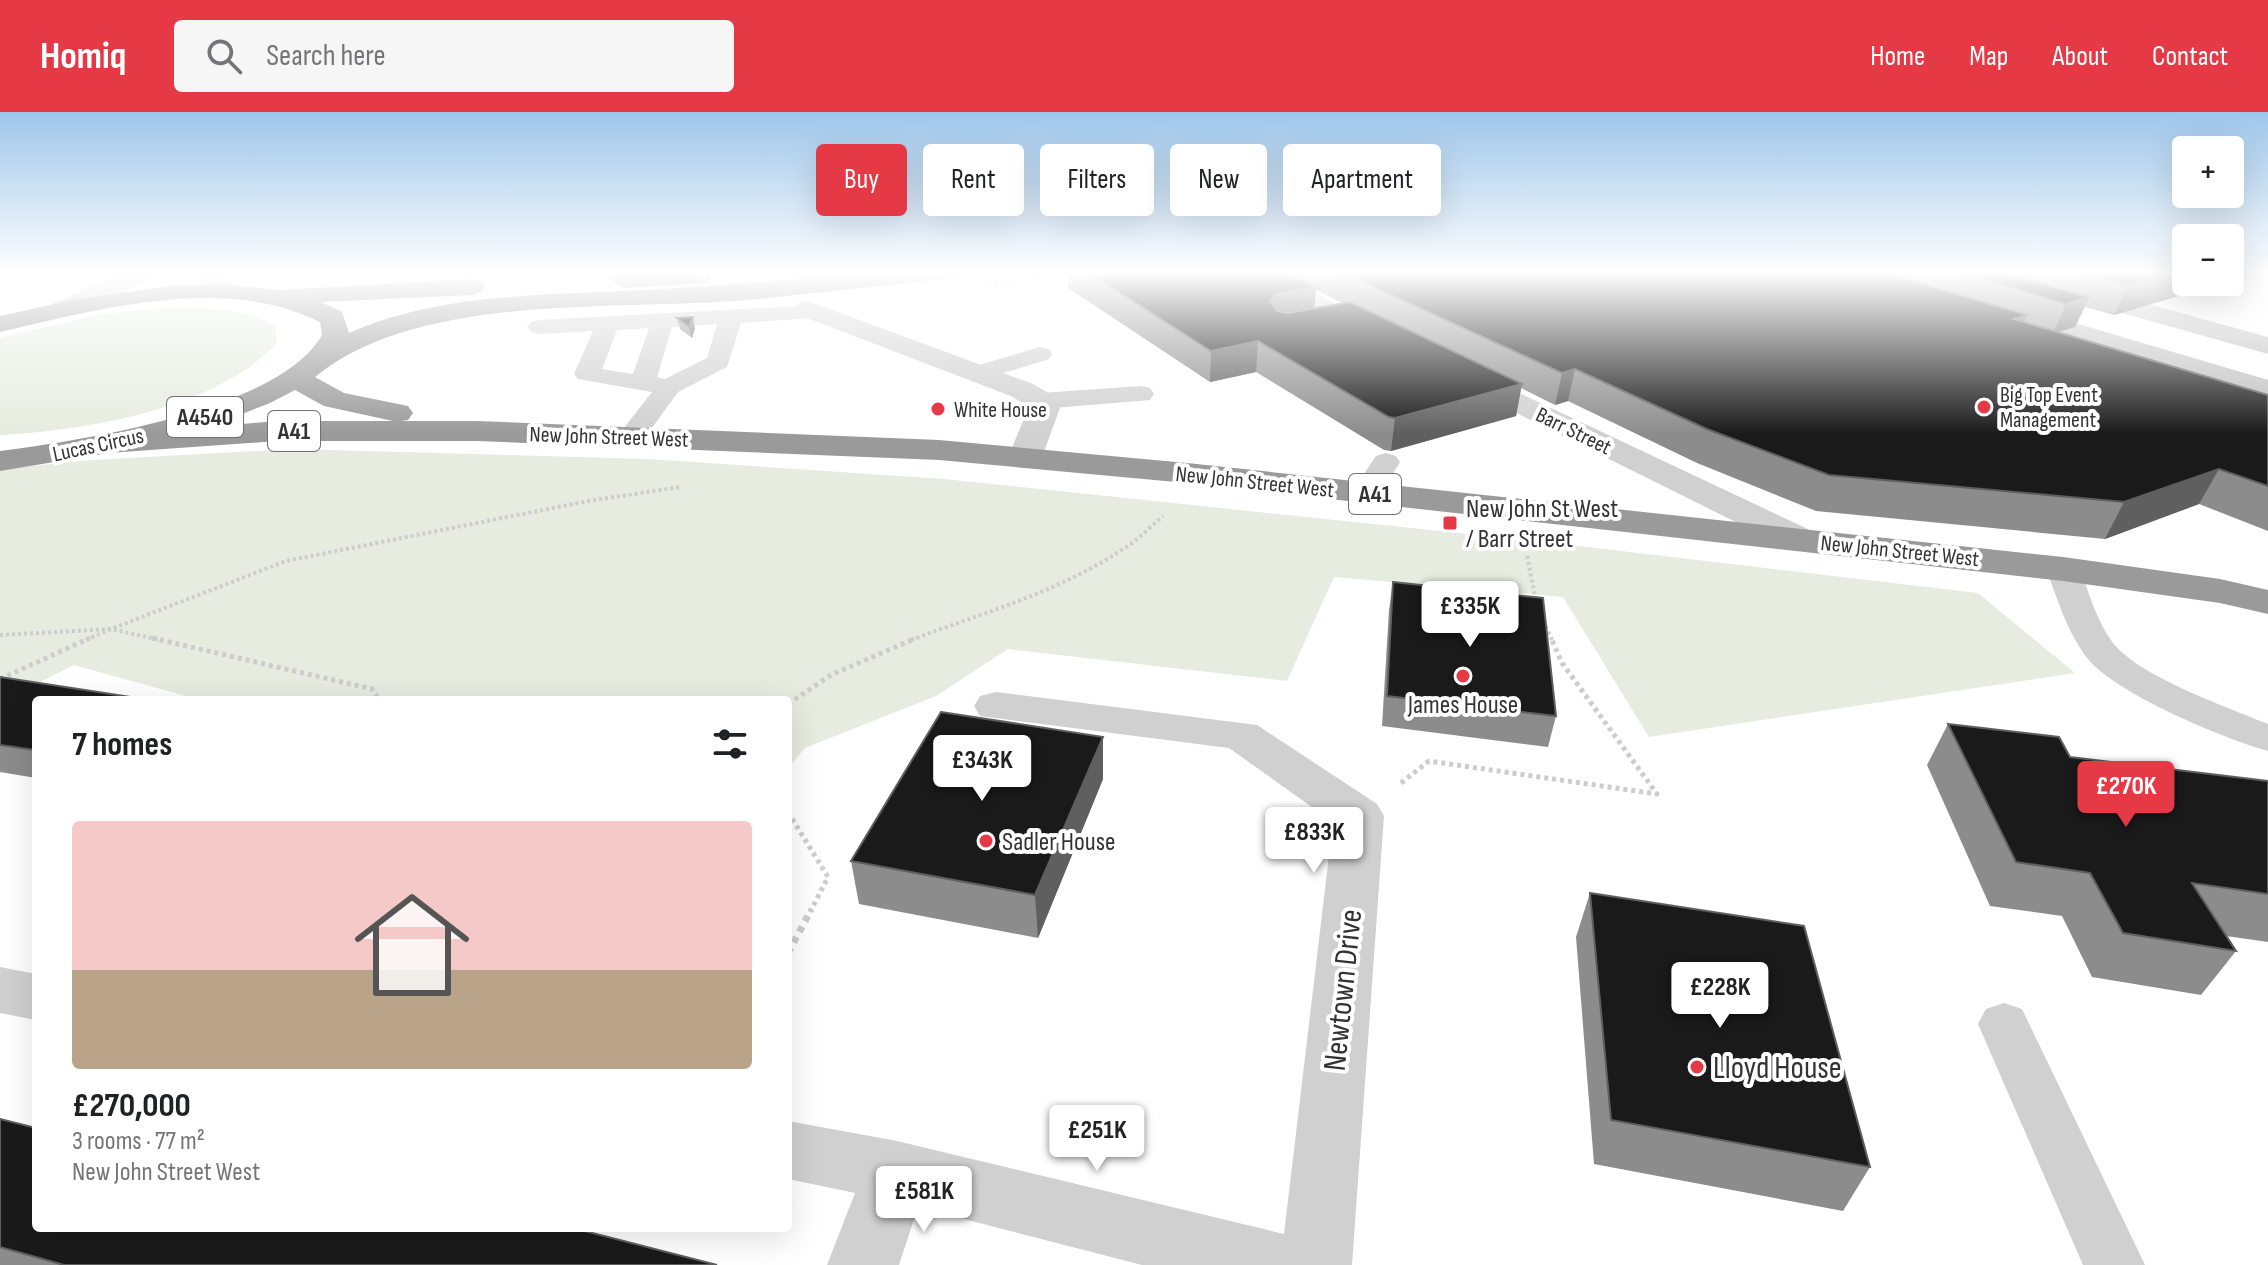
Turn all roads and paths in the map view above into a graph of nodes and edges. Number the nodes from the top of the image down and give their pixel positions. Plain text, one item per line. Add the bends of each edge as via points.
1 (606, 325) edge
2 (334, 326) edge
3 (397, 326) edge
4 (579, 326) edge
5 (631, 326) edge
6 (676, 326) edge
7 (728, 326) edge
8 (852, 326) edge
9 (1318, 326) edge
10 (1359, 326) edge
11 (2095, 326) edge
12 (2172, 326) edge
13 (539, 327) dead end
14 (669, 327) junction
15 (1310, 327) edge
16 (1993, 327) edge
17 (2142, 343) junction
18 (2268, 346) edge
19 (1405, 348) edge
20 (1040, 354) dead end
21 (324, 355) junction
22 (1433, 361) edge
23 (978, 373) junction
24 (2268, 373) edge
25 (295, 378) junction
26 (645, 383) junction
27 (2268, 389) edge
28 (1141, 394) dead end
29 (1041, 401) junction
30 (2268, 413) edge
31 (477, 431) junction
32 (631, 437) junction
33 (110, 444) junction
34 (1025, 457) junction
35 (0, 461) edge
36 (1386, 462) dead end
37 (1187, 473) junction
38 (694, 485) dead end
39 (1366, 493) junction
40 (1524, 509) junction
41 (1799, 539) junction
42 (2063, 569) junction
43 (2268, 602) edge
44 (111, 629) junction
45 (0, 635) edge
46 (0, 679) edge
47 (376, 696) edge
48 (792, 701) edge
49 (996, 706) dead end
50 (2268, 738) edge
51 (1359, 816) junction
52 (792, 818) edge
53 (792, 945) edge
54 (0, 990) edge
55 (32, 996) edge
56 (2004, 1024) dead end
57 (792, 1151) edge
58 (897, 1171) junction
59 (863, 1265) edge
60 (1275, 1265) edge
61 (1316, 1265) edge
62 (2114, 1265) edge

1 - 26 lane via 587,374
2 - 21 highway via 336,335
3 - 21 highway, A4540
4 - 13 lane
5 - 14 lane
6 - 14 lane
7 - 26 lane via 718,362
8 - 23 street
9 - 15 street
10 - 19 street
11 - 17 main road
12 - 18 main road
14 - 26 lane
14 - 26 lane
16 - 30 main road
17 - 24 main road
17 - 27 main road
20 - 23 lane
21 - 25 highway, Lucas Circus / A4540
22 - 41 street, Barr Street
23 - 29 street
25 - 31 highway, New John Street West / A41 via 335,400
25 - 33 highway, Lucas Circus / A4540 via 185,424
26 - 32 lane
28 - 29 lane
29 - 34 street via 1045,408
31 - 32 highway, New John Street West / A41
31 - 33 highway, New John Street West / A41 via 277,431
32 - 34 highway, New John Street West / A41
33 - 35 highway, Lucas Circus / A4540
34 - 37 highway, New John Street West / A41
36 - 39 lane
37 - 39 highway, New John Street West / A41
37 - 48 path via 1177,501 1139,542 1064,583 837,670
38 - 44 path via 286,561
39 - 40 highway, New John Street West / A41
40 - 41 highway, New John Street West / A41
40 - 51 path via 1524,543 1538,611 1562,663 1657,794 1429,761
41 - 42 highway, New John Street West / A41
42 - 43 highway, New John Street West / A41
42 - 50 lane via 2103,655 2127,674
44 - 45 path
44 - 46 path
44 - 47 path via 372,689
49 - 51 street via 1241,735
51 - 61 street, Newtown Drive
52 - 53 path via 828,877
54 - 55 street
56 - 62 lane
57 - 58 street
58 - 59 street
58 - 60 street

